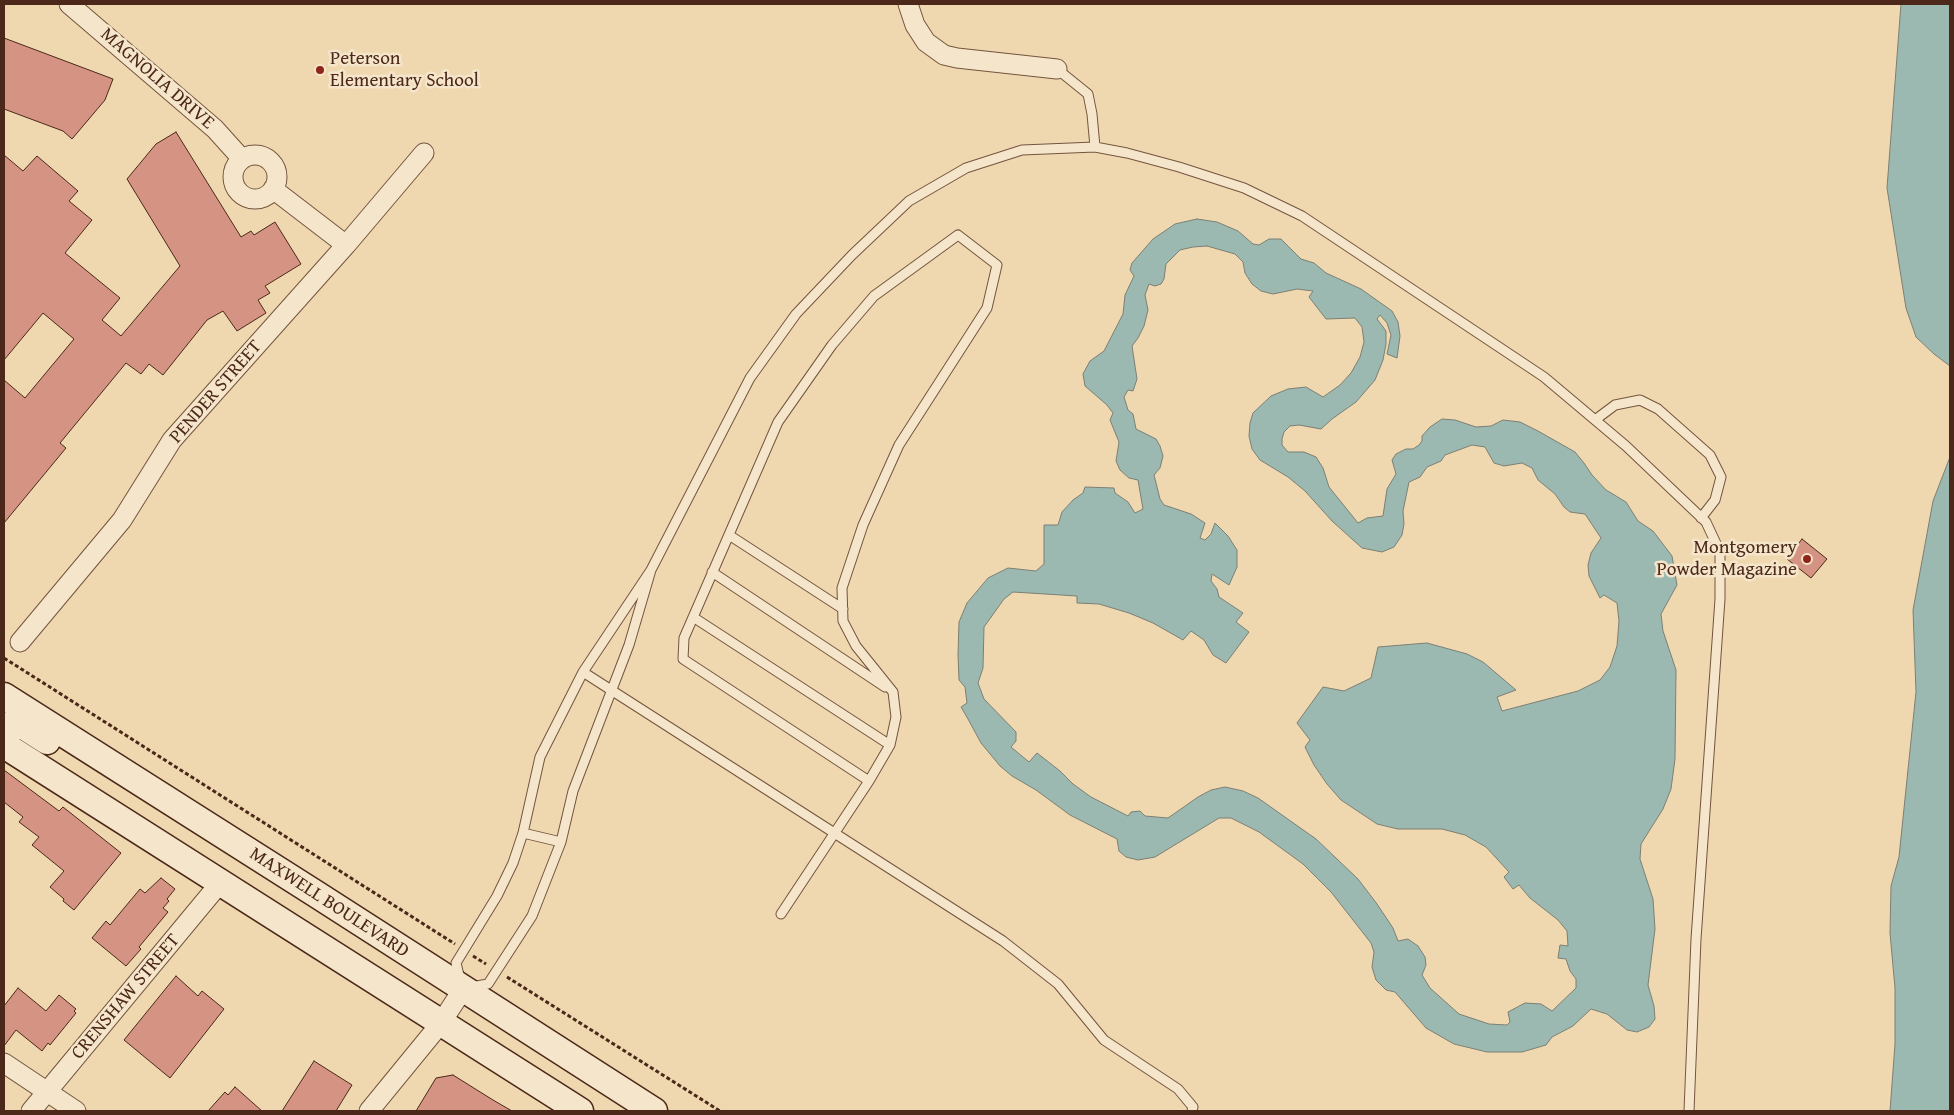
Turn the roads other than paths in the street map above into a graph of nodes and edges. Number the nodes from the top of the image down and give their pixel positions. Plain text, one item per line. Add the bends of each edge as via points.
1 (69, 4) edge
2 (908, 4) edge
3 (1057, 69) joint
4 (1095, 148) junction
5 (424, 153) dead end
6 (242, 159) junction
7 (273, 189) junction
8 (346, 245) junction
9 (1595, 420) junction
10 (1701, 518) junction
11 (729, 535) junction
12 (651, 570) junction
13 (712, 572) junction
14 (843, 609) junction
15 (693, 617) junction
16 (20, 642) dead end
17 (583, 672) junction
18 (613, 690) junction
19 (893, 692) junction
20 (4, 696) edge
21 (4, 731) edge
22 (4, 745) edge
23 (890, 745) junction
24 (94, 753) junction
25 (869, 781) junction
26 (835, 832) junction
27 (523, 833) junction
28 (561, 842) junction
29 (220, 883) junction
30 (781, 914) dead end
31 (464, 989) junction
32 (441, 1023) junction
33 (4, 1063) edge
34 (47, 1092) junction
35 (31, 1111) edge
36 (76, 1111) edge
37 (369, 1111) edge
38 (580, 1111) edge
39 (654, 1111) edge
40 (1192, 1111) edge
41 (1690, 1111) edge

1 - 6 street, MAGNOLIA DRIVE via 215,129
2 - 3 street via 915,25 926,42 944,55
3 - 4 lane via 1088,94
4 - 9 lane via 1127,153 1244,188 1302,216 1544,377
4 - 12 lane via 1022,150 966,168 909,201 852,255 796,314 750,378
5 - 8 street, PENDER STREET
6 - 7 street via 249,155 266,158 276,172
6 - 7 street via 236,165 233,182 243,196 260,198
7 - 8 street
8 - 16 street, PENDER STREET via 172,440 122,520
9 - 10 lane
9 - 10 lane via 1615,405 1640,400 1658,410 1710,455 1721,477 1715,500
10 - 41 lane via 1720,552 1720,599 1696,939
11 - 13 lane
11 - 14 lane
11 - 14 lane via 778,422 832,345 874,296 958,235 997,265 987,308 899,445 863,525 842,588
12 - 17 lane
12 - 18 lane
13 - 15 lane
13 - 19 lane
14 - 19 lane via 843,620 856,646
15 - 23 lane
15 - 25 lane via 684,638 683,660
17 - 18 lane
17 - 27 lane via 540,757
18 - 26 lane
18 - 28 lane via 573,791
19 - 23 lane via 896,717
20 - 24 main road, MAXWELL BOULEVARD
21 - 24 main road via 11,724 25,727 44,740
22 - 29 main road
23 - 25 lane
24 - 31 main road, MAXWELL BOULEVARD
25 - 26 lane
26 - 30 lane
26 - 40 lane via 1003,941 1034,965 1058,984 1104,1040 1178,1089 1193,1107
27 - 28 lane
27 - 31 lane via 497,896 456,963
28 - 31 lane via 532,916 497,971 488,984
29 - 32 main road
29 - 34 street, CRENSHAW STREET
31 - 32 street
31 - 39 main road, MAXWELL BOULEVARD
32 - 37 street
32 - 38 main road
33 - 34 street
34 - 35 street, CRENSHAW STREET
34 - 36 street

